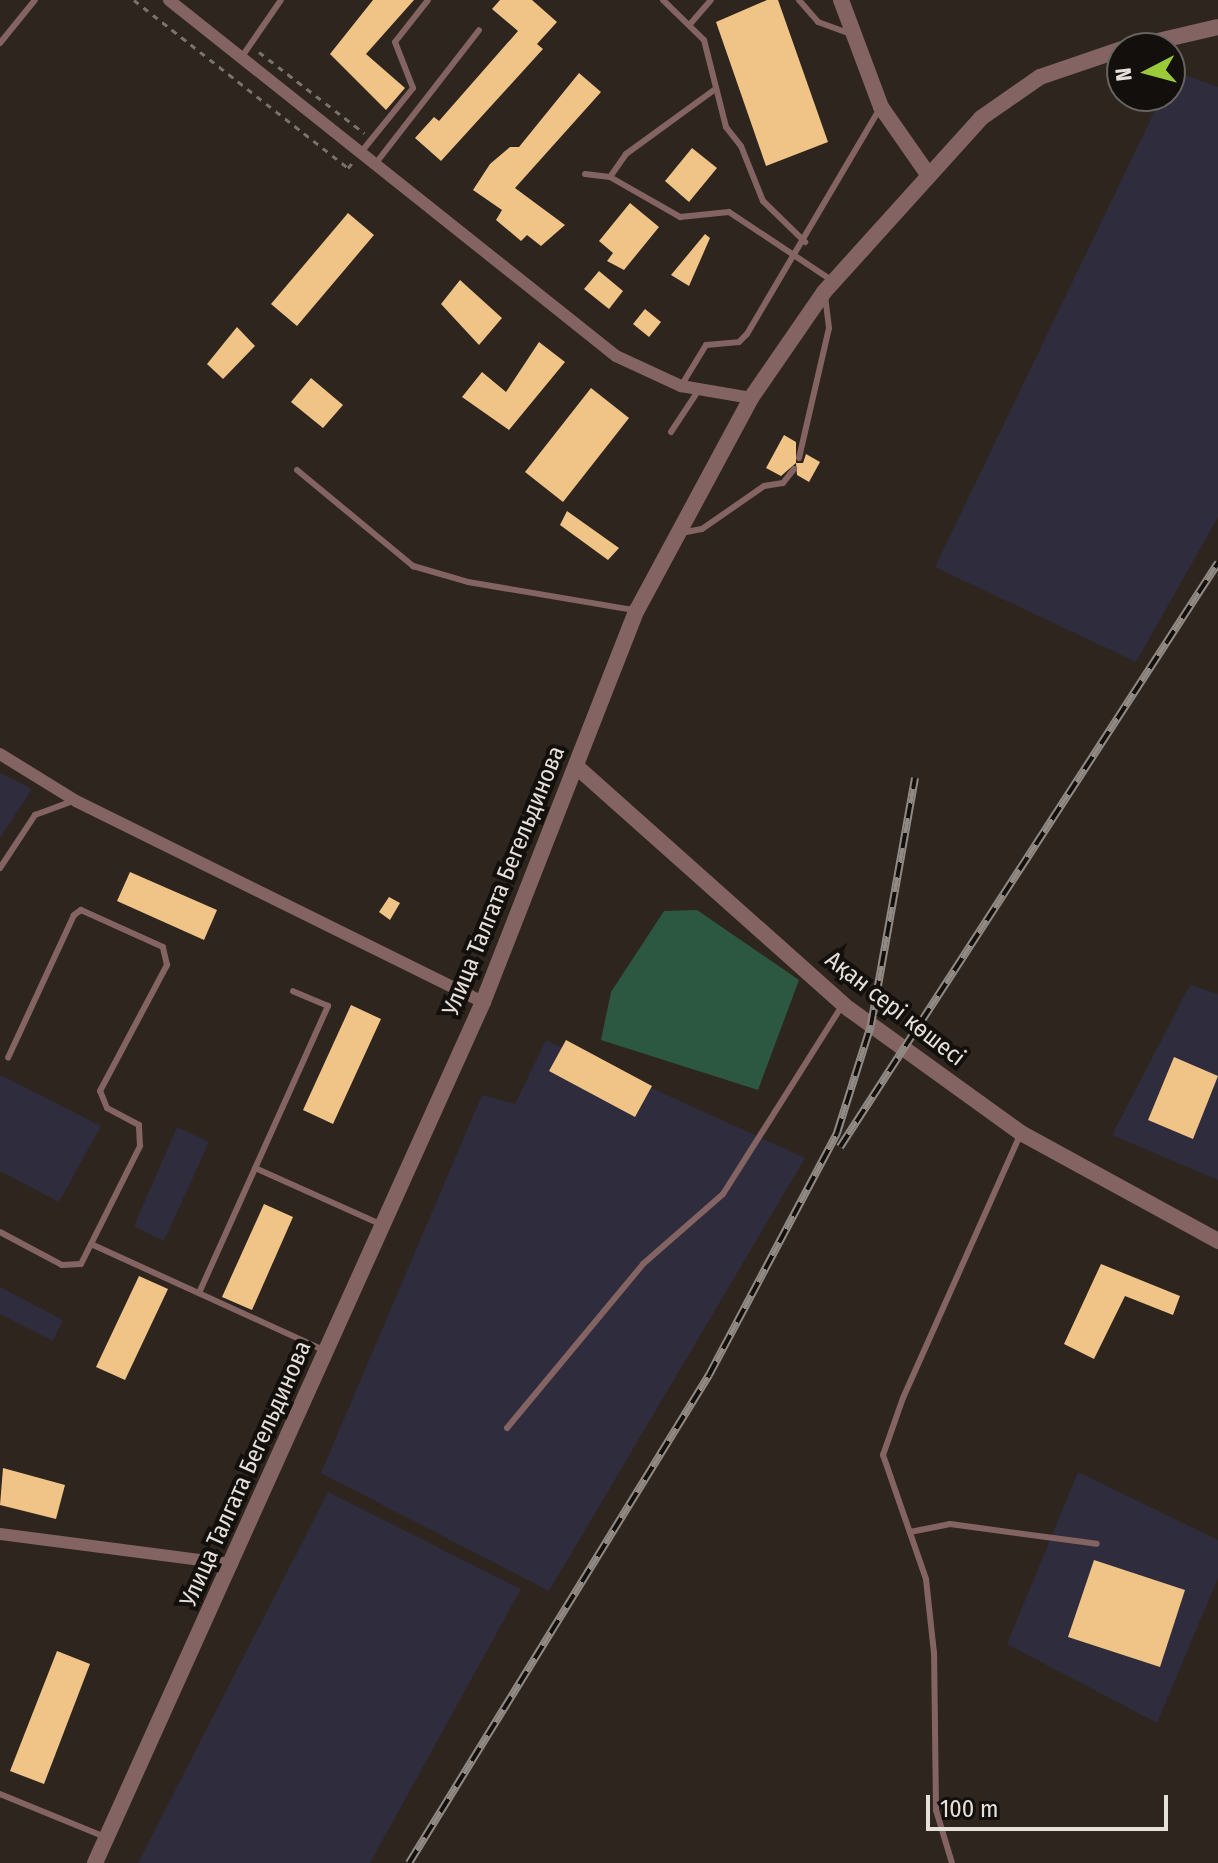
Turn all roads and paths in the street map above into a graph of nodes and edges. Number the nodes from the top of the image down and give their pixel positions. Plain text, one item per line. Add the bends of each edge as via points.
1 (35, 0) edge
2 (134, 0) edge
3 (169, 0) edge
4 (281, 0) edge
5 (428, 0) edge
6 (663, 0) edge
7 (711, 0) edge
8 (799, 0) edge
9 (841, 0) edge
10 (691, 23) junction
11 (1218, 27) edge
12 (479, 30) dead end
13 (1186, 34) edge
14 (854, 36) junction
15 (0, 43) edge
16 (251, 45) junction
17 (1106, 54) edge
18 (241, 58) junction
19 (714, 90) junction
20 (881, 107) junction
21 (372, 139) junction
22 (359, 154) junction
23 (374, 166) junction
24 (927, 173) junction
25 (585, 174) dead end
26 (610, 177) junction
27 (805, 242) junction
28 (797, 257) junction
29 (829, 286) junction
30 (681, 386) junction
31 (698, 391) junction
32 (751, 398) junction
33 (671, 432) dead end
34 (799, 458) dead end
35 (794, 469) dead end
36 (297, 470) dead end
37 (677, 533) junction
38 (637, 610) junction
39 (0, 754) edge
40 (577, 767) junction
41 (76, 801) junction
42 (0, 868) edge
43 (293, 991) dead end
44 (483, 1002) junction
45 (843, 1003) junction
46 (8, 1058) dead end
47 (1021, 1133) junction
48 (255, 1168) junction
49 (383, 1225) junction
50 (0, 1232) edge
51 (1218, 1241) edge
52 (91, 1244) junction
53 (199, 1293) junction
54 (328, 1351) junction
55 (507, 1428) dead end
56 (910, 1532) junction
57 (0, 1534) edge
58 (1097, 1544) dead end
59 (232, 1564) junction
60 (0, 1794) edge
61 (107, 1837) junction
62 (95, 1863) edge
63 (952, 1863) edge

1 - 15 lane
2 - 22 path via 348,168
3 - 18 street
4 - 16 lane
5 - 21 lane via 395,42 413,88
6 - 10 lane
7 - 10 lane
8 - 14 lane via 818,22
9 - 14 street
10 - 19 lane via 713,63
11 - 13 street
12 - 23 lane
14 - 20 street
16 - 18 lane
16 - 21 path
17 - 24 street, Улица Талгата Бегельдинова via 1040,77 1007,95
18 - 22 street
19 - 26 lane via 626,154
19 - 27 lane via 763,201
20 - 24 street
20 - 27 lane
21 - 22 lane
22 - 23 street
23 - 30 street via 616,356
24 - 29 street, Улица Талгата Бегельдинова
25 - 26 lane
26 - 28 lane via 680,217 729,212
27 - 28 lane
28 - 29 lane
28 - 30 lane via 747,334 739,342 706,345
29 - 32 street, Улица Талгата Бегельдинова
29 - 34 lane via 829,328
30 - 31 street
31 - 32 street
31 - 33 lane
32 - 37 street, Улица Талгата Бегельдинова
35 - 37 lane via 783,483 764,486 702,529
36 - 38 lane via 413,566 468,582
37 - 38 street, Улица Талгата Бегельдинова
38 - 40 street, Улица Талгата Бегельдинова
39 - 41 street
40 - 44 street, Улица Талгата Бегельдинова
40 - 45 street, Ақан сері көшесі
41 - 42 lane via 35,815
41 - 44 street
43 - 48 lane via 328,1006
44 - 49 street, Улица Талгата Бегельдинова
45 - 47 street, Ақан сері көшесі
45 - 55 lane via 723,1194 643,1264
46 - 52 lane via 74,915 81,910 163,947 167,965 100,1091 107,1108 139,1125 143,1136
47 - 51 street, Ақан сері көшесі
47 - 56 lane via 903,1398 883,1455
48 - 49 lane
48 - 53 lane
49 - 54 street, Улица Талгата Бегельдинова
50 - 52 lane via 72,1267 81,1264
52 - 53 lane
53 - 54 lane
54 - 59 street, Улица Талгата Бегельдинова
56 - 58 lane via 950,1524
56 - 63 lane via 926,1579 934,1653 936,1810
57 - 59 street
59 - 61 street, Улица Талгата Бегельдинова
60 - 61 lane
61 - 62 street, Улица Талгата Бегельдинова

